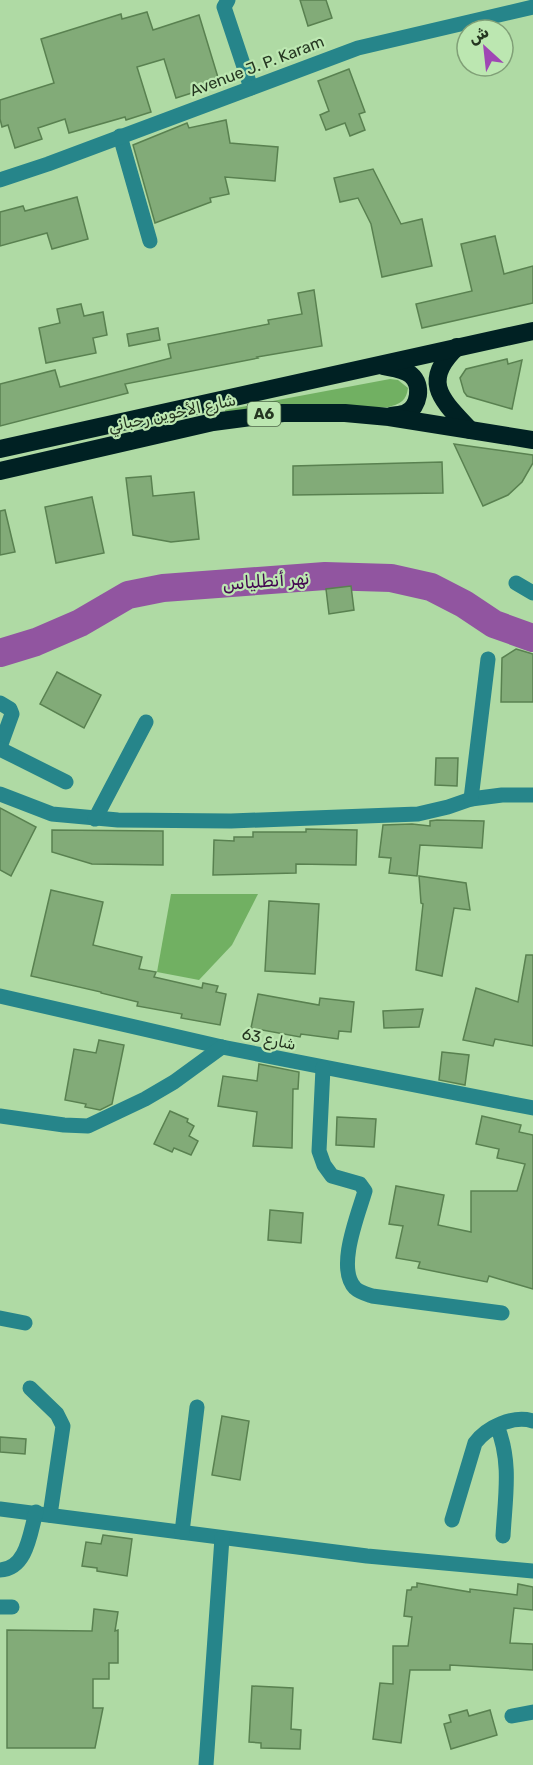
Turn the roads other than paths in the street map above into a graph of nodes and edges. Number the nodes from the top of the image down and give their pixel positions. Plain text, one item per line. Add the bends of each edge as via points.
1 (228, 0) edge
2 (533, 7) edge
3 (251, 87) junction
4 (120, 136) junction
5 (0, 180) edge
6 (150, 241) dead end
7 (531, 330) edge
8 (457, 347) junction
9 (377, 365) junction
10 (389, 417) junction
11 (470, 430) junction
12 (533, 440) edge
13 (0, 449) edge
14 (0, 471) edge
15 (516, 583) dead end
16 (533, 593) edge
17 (488, 659) dead end
18 (0, 703) edge
19 (147, 722) dead end
20 (0, 748) edge
21 (66, 782) dead end
22 (0, 794) edge
23 (533, 795) edge
24 (471, 799) junction
25 (95, 819) junction
26 (0, 996) edge
27 (222, 1047) junction
28 (323, 1068) junction
29 (533, 1108) edge
30 (0, 1116) edge
31 (502, 1313) dead end
32 (0, 1318) edge
33 (25, 1323) dead end
34 (30, 1388) dead end
35 (197, 1407) dead end
36 (533, 1421) edge
37 (497, 1426) junction
38 (0, 1509) edge
39 (43, 1514) junction
40 (452, 1520) dead end
41 (182, 1532) junction
42 (503, 1536) dead end
43 (222, 1538) junction
44 (0, 1570) edge
45 (533, 1571) edge
46 (533, 1712) edge
47 (512, 1716) dead end
48 (206, 1765) edge

1 - 3 street via 224,7
2 - 3 street, Avenue J. P. Karam via 358,48
3 - 4 street, Avenue J. P. Karam
4 - 5 street, Avenue J. P. Karam
4 - 6 street
7 - 8 highway, شارع الأخوين رحباني / A6
8 - 9 highway, شارع الأخوين رحباني / A6
8 - 11 highway via 445,358 437,381 449,408
9 - 10 highway via 411,375 417,385 414,405 405,413
9 - 13 highway, شارع الأخوين رحباني / A6
10 - 11 highway, شارع الأخوين رحباني / A6
10 - 14 highway, شارع الأخوين رحباني / A6 via 345,413 260,415
11 - 12 highway, شارع الأخوين رحباني / A6
15 - 16 street
17 - 24 street
18 - 20 street via 12,714
19 - 25 street
20 - 21 street
22 - 25 street via 52,814
23 - 24 street
24 - 25 street via 418,814 231,821
26 - 27 street, شارع 63
27 - 28 street, شارع 63
27 - 30 street via 174,1082 88,1126
28 - 29 street, شارع 63
28 - 31 street via 319,1151 332,1176 360,1184 364,1191 346,1260 349,1280 356,1290 372,1296
32 - 33 street
34 - 39 street via 57,1414 63,1426
35 - 41 street
36 - 37 street via 525,1419
37 - 40 street via 482,1433 475,1443
37 - 42 street via 507,1458
38 - 39 street
39 - 41 street
39 - 44 street via 23,1556 13,1566
41 - 43 street
43 - 45 street
43 - 48 street
46 - 47 street

